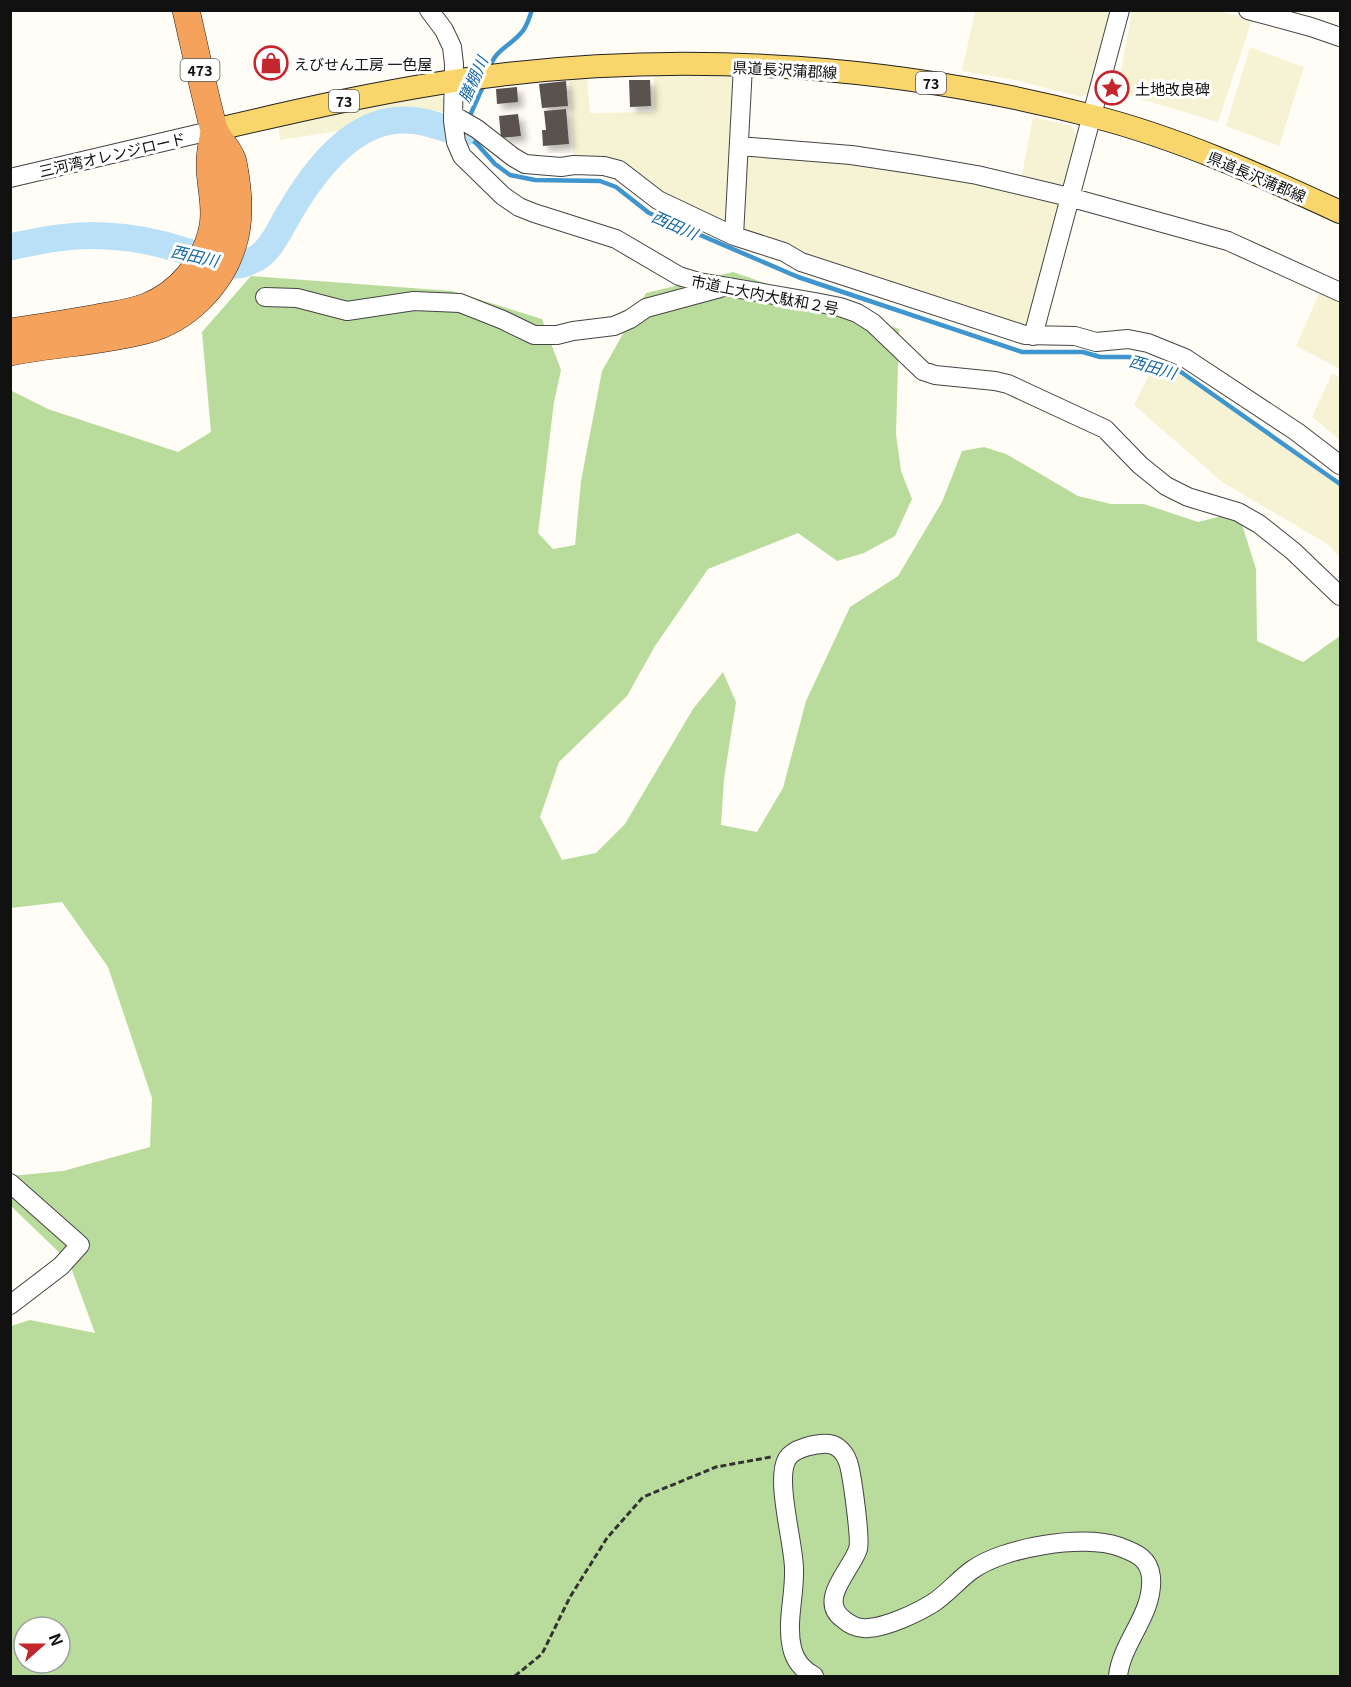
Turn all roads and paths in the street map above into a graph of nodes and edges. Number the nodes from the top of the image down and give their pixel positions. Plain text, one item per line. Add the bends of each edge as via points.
1 (186, 10) edge
2 (429, 10) edge
3 (1120, 10) edge
4 (1248, 10) edge
5 (1341, 37) edge
6 (743, 66) junction
7 (465, 80) junction
8 (1093, 116) junction
9 (460, 120) junction
10 (214, 130) junction
11 (740, 146) junction
12 (10, 178) edge
13 (1069, 196) junction
14 (1341, 212) edge
15 (734, 236) junction
16 (721, 287) junction
17 (193, 288) junction
18 (1341, 292) edge
19 (265, 297) dead end
20 (10, 332) edge
21 (1033, 336) junction
22 (10, 352) edge
23 (1341, 465) edge
24 (1341, 596) edge
25 (10, 1183) edge
26 (10, 1305) edge
27 (788, 1456) junction
28 (515, 1677) edge
29 (814, 1677) edge
30 (1118, 1677) edge

1 - 10 highway, 473
2 - 7 street, 市道上大内大駄和２号 via 444,30
3 - 8 street
4 - 5 street
6 - 7 main road, 県道長沢蒲郡線 / 73 via 583,67
6 - 8 main road, 県道長沢蒲郡線 / 73 via 811,69 965,87
6 - 11 street
7 - 9 street, 市道上大内大駄和２号
7 - 10 main road, 県道長沢蒲郡線 / 73 via 316,106
8 - 13 street
8 - 14 main road, 県道長沢蒲郡線 / 73 via 1173,141
9 - 15 street via 525,164 604,166 619,170 658,200
9 - 16 street, 市道上大内大駄和２号 via 456,142 462,156 519,207 616,239 679,276
10 - 12 street, 三河湾オレンジロード
10 - 17 highway via 210,163 213,225
10 - 17 highway via 232,159 238,210 234,243 215,281
11 - 13 street via 918,165
11 - 15 street
13 - 18 street via 1228,241
13 - 21 street
15 - 21 street via 784,252 801,262
16 - 19 street via 646,308 614,326 557,335 534,335 460,303 414,301 347,310 297,298
16 - 24 street, 市道上大内大駄和２号 via 849,310 873,323 923,371 947,378 1008,384 1095,423 1166,486 1238,512 1259,524
17 - 20 highway via 121,314
17 - 22 highway via 184,312 146,330
21 - 23 street via 1075,336 1096,342 1128,339 1185,358
25 - 26 street via 80,1245 61,1266
27 - 28 path via 716,1467 643,1497 607,1538 570,1597 543,1654
27 - 29 street via 784,1464 784,1496 795,1568 790,1634 798,1661
27 - 30 street via 794,1451 830,1444 841,1449 848,1462 859,1548 833,1598 839,1617 859,1628 899,1620 933,1603 972,1569 1028,1548 1078,1541 1117,1546 1141,1556 1149,1566 1150,1600 1125,1650

